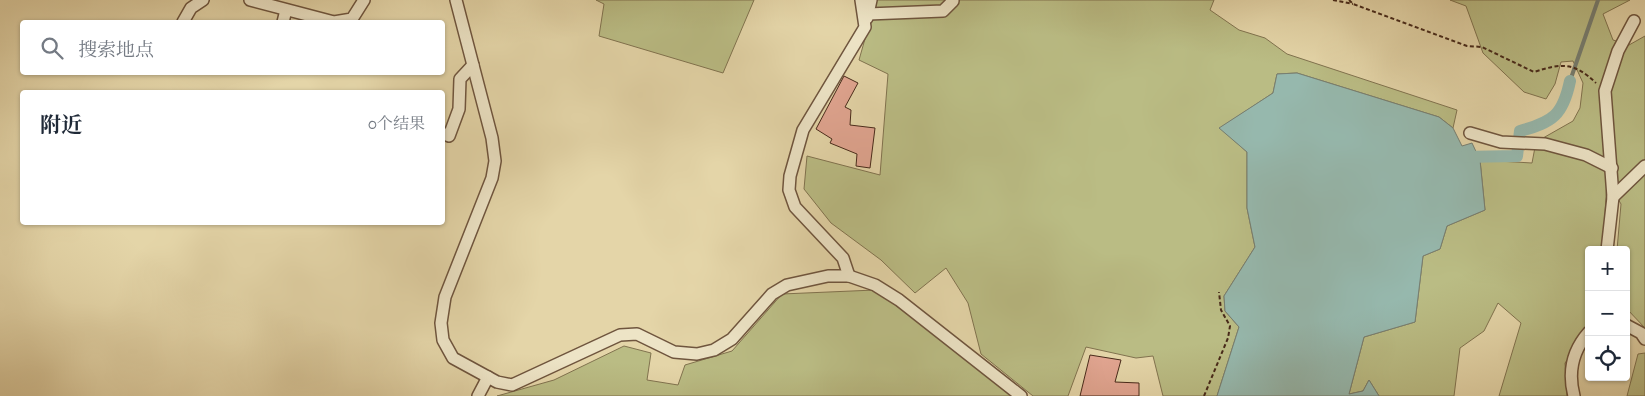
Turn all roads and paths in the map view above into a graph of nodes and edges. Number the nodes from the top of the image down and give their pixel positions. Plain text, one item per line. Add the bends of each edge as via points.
1 (203, 0) edge
2 (250, 0) edge
3 (364, 0) edge
4 (456, 0) edge
5 (861, 0) edge
6 (871, 0) edge
7 (1333, 0) edge
8 (1349, 0) edge
9 (953, 1) edge
10 (1353, 4) junction
11 (286, 10) junction
12 (868, 14) junction
13 (184, 20) edge
14 (284, 20) edge
15 (326, 20) edge
16 (346, 20) edge
17 (1634, 21) dead end
18 (864, 27) junction
19 (473, 65) junction
20 (1605, 91) junction
21 (1470, 133) dead end
22 (445, 134) edge
23 (1645, 166) edge
24 (1612, 168) junction
25 (1613, 197) junction
26 (1607, 246) edge
27 (849, 276) junction
28 (1219, 292) dead end
29 (1630, 327) edge
30 (1586, 336) edge
31 (1645, 339) edge
32 (488, 377) junction
33 (478, 396) edge
34 (1021, 396) edge
35 (1204, 396) edge
36 (1574, 396) edge

1 - 13 street via 191,8
2 - 11 street
3 - 16 street via 352,19
4 - 19 street
5 - 18 street
6 - 12 street
7 - 10 path
8 - 10 path
9 - 12 street via 942,11
10 - 20 path via 1467,46 1482,47 1534,72 1557,65 1582,70
11 - 14 street
11 - 15 street
12 - 18 street
17 - 20 street via 1618,51
18 - 27 street via 803,130 789,190 795,207 842,258
19 - 22 street via 460,79 460,109 449,136
19 - 32 street via 492,138 492,178 444,297 441,323 443,340 453,358
20 - 24 street
21 - 24 street via 1501,142 1538,143 1586,155
23 - 25 street
24 - 25 street
25 - 26 street
27 - 32 street via 828,276 787,285 772,294 732,339 714,350 697,354 674,352 637,334 620,335 512,385
27 - 34 street via 875,285 899,300
28 - 35 path via 1221,310 1230,326
29 - 31 street
30 - 36 street via 1570,367
32 - 33 street

